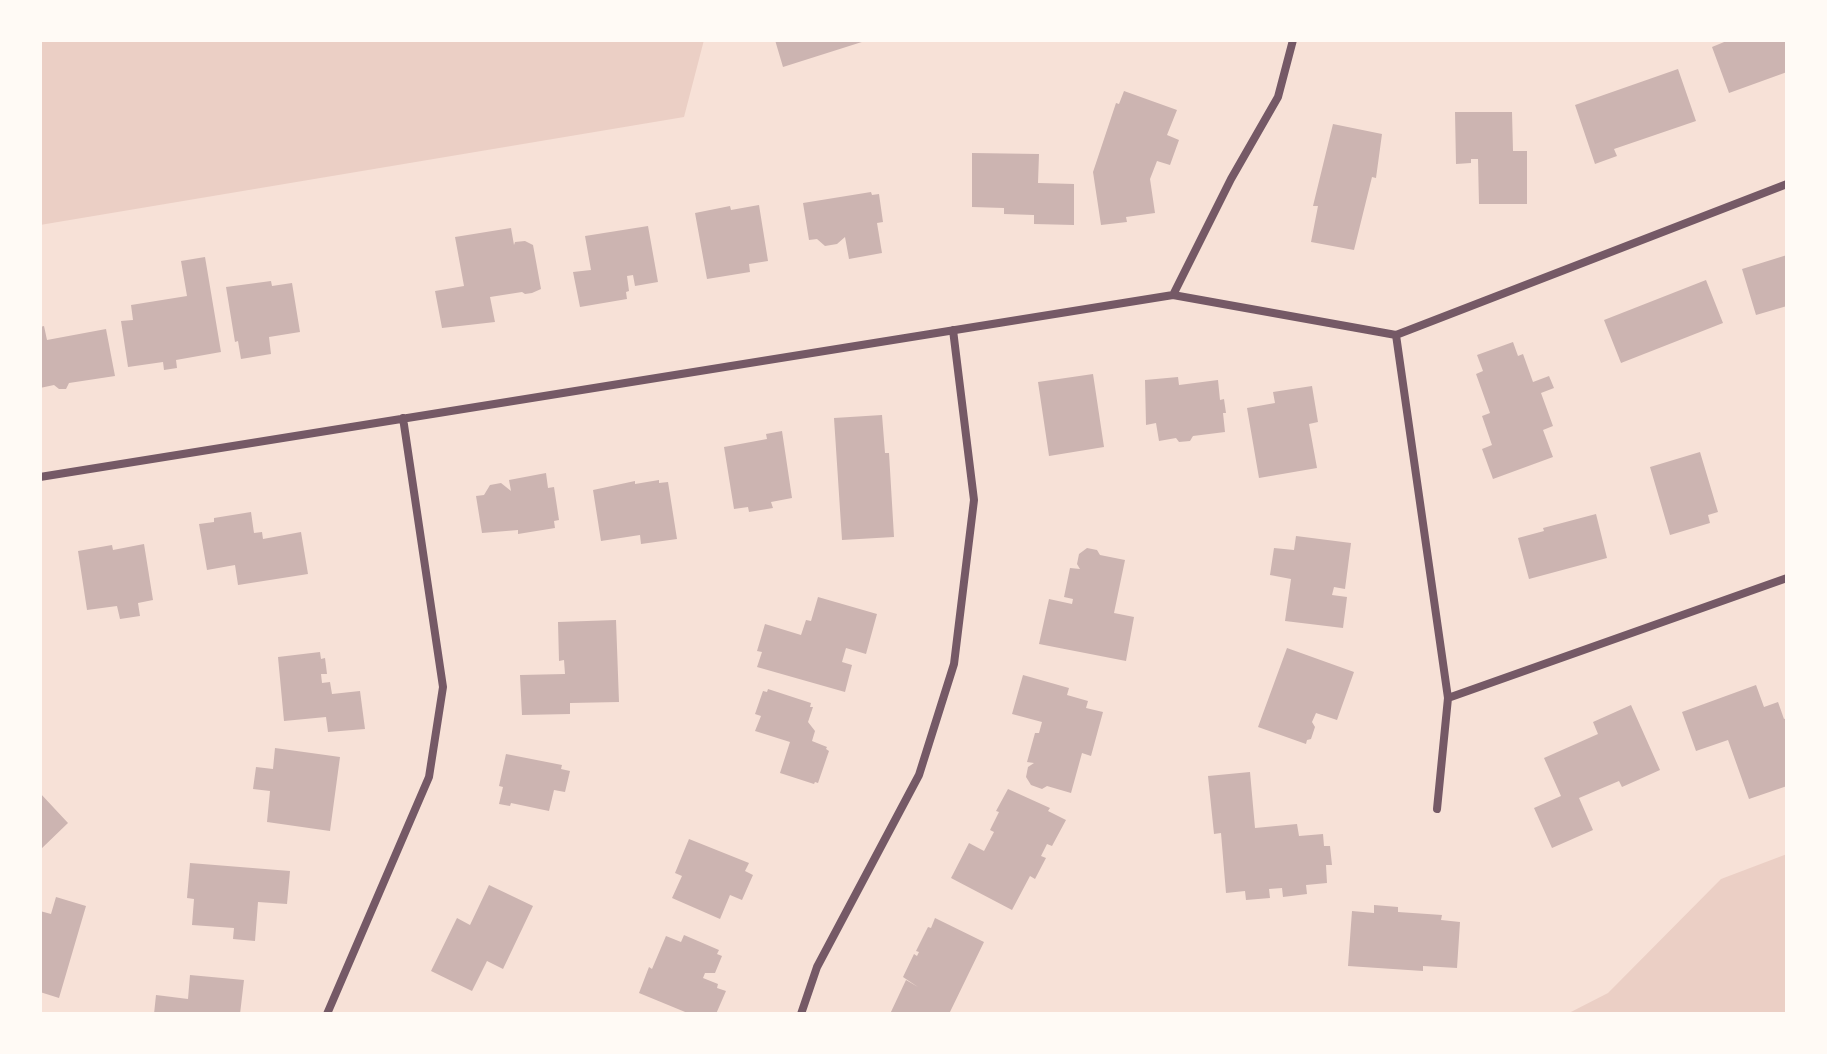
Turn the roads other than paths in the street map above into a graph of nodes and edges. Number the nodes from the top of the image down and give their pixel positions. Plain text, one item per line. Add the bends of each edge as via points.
1 (1293, 40) edge
2 (1787, 184) edge
3 (1173, 295) junction
4 (953, 330) junction
5 (1396, 335) junction
6 (403, 418) junction
7 (40, 477) edge
8 (1787, 578) edge
9 (1448, 698) junction
10 (1437, 809) dead end
11 (327, 1014) edge
12 (801, 1014) edge

1 - 3 street via 1278,97
2 - 5 street
3 - 4 street
3 - 5 street
4 - 6 street
4 - 12 street via 974,500 954,664 919,775 817,967
5 - 9 street
6 - 7 street
6 - 11 street via 443,687 429,777
8 - 9 street
9 - 10 street

